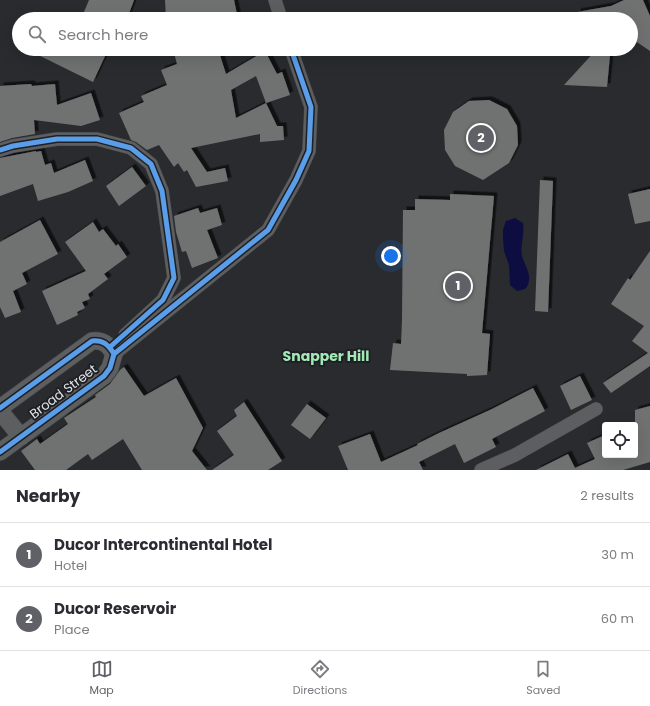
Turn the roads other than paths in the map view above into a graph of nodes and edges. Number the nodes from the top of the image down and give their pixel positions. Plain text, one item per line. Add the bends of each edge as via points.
1 (275, 0) edge
2 (279, 12) edge
3 (294, 56) edge
4 (0, 150) edge
5 (112, 351) junction
6 (0, 409) edge
7 (596, 409) dead end
8 (21, 437) junction
9 (0, 452) edge
10 (481, 470) edge

1 - 2 street
3 - 5 street via 311,107 309,151 268,230
4 - 5 street via 57,139 97,139 131,148 151,164 162,190 174,278 163,300
5 - 6 street, Broad Street via 105,342 92,341
5 - 8 street, Broad Street via 110,368 104,376
6 - 8 street
7 - 10 street
8 - 9 street, Broad Street

